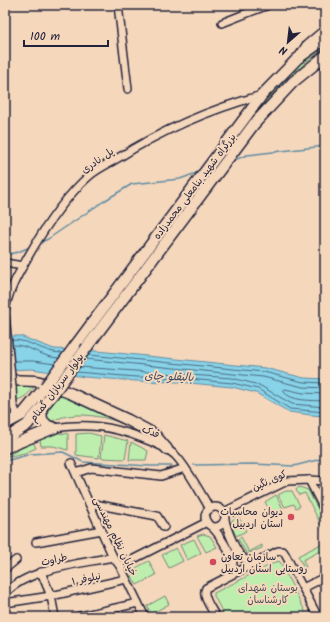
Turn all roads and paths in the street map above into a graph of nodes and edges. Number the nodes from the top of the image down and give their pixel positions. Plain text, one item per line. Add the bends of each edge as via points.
1 (118, 5) edge
2 (268, 5) edge
3 (222, 22) dead end
4 (325, 29) edge
5 (325, 39) edge
6 (325, 56) edge
7 (297, 59) junction
8 (128, 89) dead end
9 (262, 95) junction
10 (5, 263) edge
11 (23, 266) junction
12 (6, 300) edge
13 (5, 312) edge
14 (76, 346) joint
15 (87, 347) joint
16 (9, 384) edge
17 (49, 390) junction
18 (41, 409) junction
19 (10, 421) edge
20 (54, 428) junction
21 (6, 439) edge
22 (5, 448) edge
23 (167, 449) junction
24 (71, 463) dead end
25 (185, 468) junction
26 (76, 473) junction
27 (309, 480) junction
28 (325, 481) edge
29 (90, 503) junction
30 (210, 509) junction
31 (325, 511) edge
32 (224, 516) junction
33 (210, 524) junction
34 (164, 527) dead end
35 (102, 530) junction
36 (36, 542) dead end
37 (240, 554) junction
38 (113, 557) junction
39 (231, 558) junction
40 (16, 560) dead end
41 (259, 560) junction
42 (120, 566) junction
43 (5, 569) edge
44 (41, 572) junction
45 (325, 577) edge
46 (225, 578) junction
47 (126, 579) junction
48 (303, 588) junction
49 (5, 593) edge
50 (51, 596) junction
51 (5, 602) edge
52 (138, 603) junction
53 (56, 617) edge
54 (76, 617) edge
55 (145, 617) edge
56 (216, 617) edge
57 (318, 617) edge

1 - 8 street
2 - 3 street
4 - 7 street via 306,45
5 - 7 highway, بزرگراه شهید بنامعلی محمدزاده
6 - 15 highway, بزرگراه شهید بنامعلی محمدزاده via 293,82 254,124
7 - 9 highway, بزرگراه شهید بنامعلی محمدزاده
9 - 11 street, پل نادری via 208,112 137,146 90,175 58,210
9 - 14 highway, بزرگراه شهید بنامعلی محمدزاده
10 - 11 street
11 - 12 street, پل نادری
12 - 13 street, پل نادری
13 - 16 street, پل نادری, bridge
14 - 17 highway, بولوار سربازان گمنام, bridge
15 - 17 highway, بولوار سربازان گمنام, bridge
16 - 19 street, پل نادری via 13,405
16 - 23 highway via 36,381 72,394 154,434
17 - 18 highway, بولوار سربازان گمنام
17 - 19 highway, بولوار سربازان گمنام via 22,415
18 - 20 highway via 42,420
18 - 21 highway, بولوار سربازان گمنام via 28,425
20 - 22 highway
20 - 23 street, فدک via 72,425 113,428
23 - 25 street, فدک
24 - 26 street, خیابان نظام مهندسی
25 - 26 street via 161,476 91,468
25 - 30 street, فدک
26 - 29 street, خیابان نظام مهندسی
27 - 28 street, کوی نگین
27 - 31 street
27 - 32 street, کوی نگین via 287,481
29 - 34 street via 158,516
29 - 35 street, خیابان نظام مهندسی
30 - 32 street via 218,508
30 - 33 street via 206,514
32 - 33 street via 221,526
32 - 37 street via 226,528
33 - 39 street
33 - 42 street
35 - 36 street, طراوت
35 - 38 street, خیابان نظام مهندسی
37 - 39 street via 238,561
37 - 41 street via 247,561
38 - 42 street, خیابان نظام مهندسی
38 - 44 street, طراوت
39 - 46 street via 232,571
40 - 43 street
41 - 46 street
41 - 48 street via 276,551 282,551
42 - 47 street, خیابان نظام مهندسی
44 - 49 street, طراوت via 13,585
44 - 50 street
45 - 48 street
46 - 56 street via 204,592
47 - 50 street, نیلوفر ۱
47 - 52 street, خیابان نظام مهندسی
48 - 57 street
50 - 51 street
50 - 53 street
52 - 54 street
52 - 55 street, خیابان نظام مهندسی

